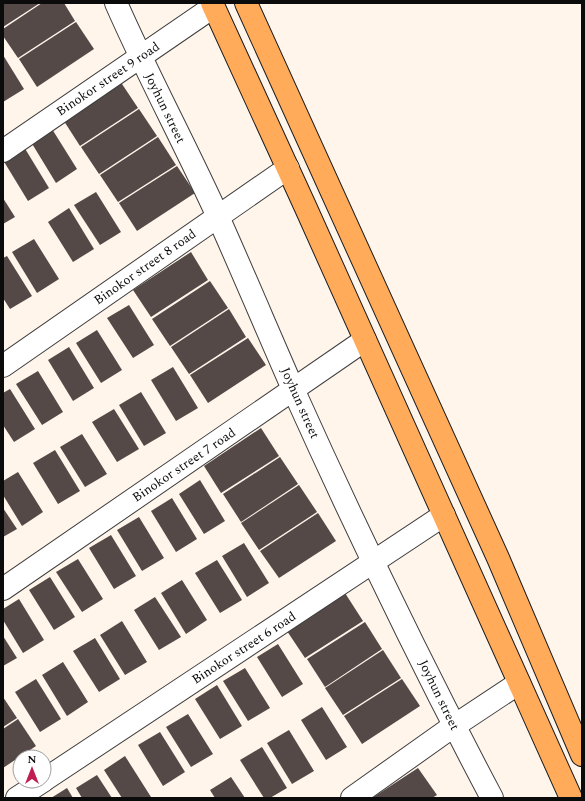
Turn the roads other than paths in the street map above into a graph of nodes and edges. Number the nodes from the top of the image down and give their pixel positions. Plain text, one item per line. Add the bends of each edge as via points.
1 (116, 3) edge
2 (246, 3) edge
3 (212, 5) edge
4 (140, 57) junction
5 (3, 151) edge
6 (288, 168) junction
7 (218, 217) junction
8 (365, 340) junction
9 (3, 366) edge
10 (293, 390) junction
11 (444, 515) junction
12 (373, 562) junction
13 (3, 589) edge
14 (519, 683) junction
15 (454, 726) junction
16 (582, 755) edge
17 (52, 775) edge
18 (31, 789) edge
19 (17, 798) edge
20 (352, 798) edge
21 (492, 798) edge
22 (571, 798) edge

1 - 4 street, Joyhun street
2 - 16 main road via 498,558
3 - 4 street, Binokor street 9 road
3 - 6 main road
4 - 5 street, Binokor street 9 road
4 - 7 street, Joyhun street
6 - 7 street, Binokor street 8 road
6 - 8 main road
7 - 9 street, Binokor street 8 road
7 - 10 street, Joyhun street
8 - 10 street, Binokor street 7 road
8 - 11 main road
10 - 12 street, Joyhun street
10 - 13 street, Binokor street 7 road
11 - 12 street, Binokor street 6 road
11 - 14 main road
12 - 15 street, Joyhun street
12 - 17 street, Binokor street 6 road
14 - 15 street
14 - 22 main road
15 - 20 street
15 - 21 street, Joyhun street
18 - 19 street, Binokor street 6 road

